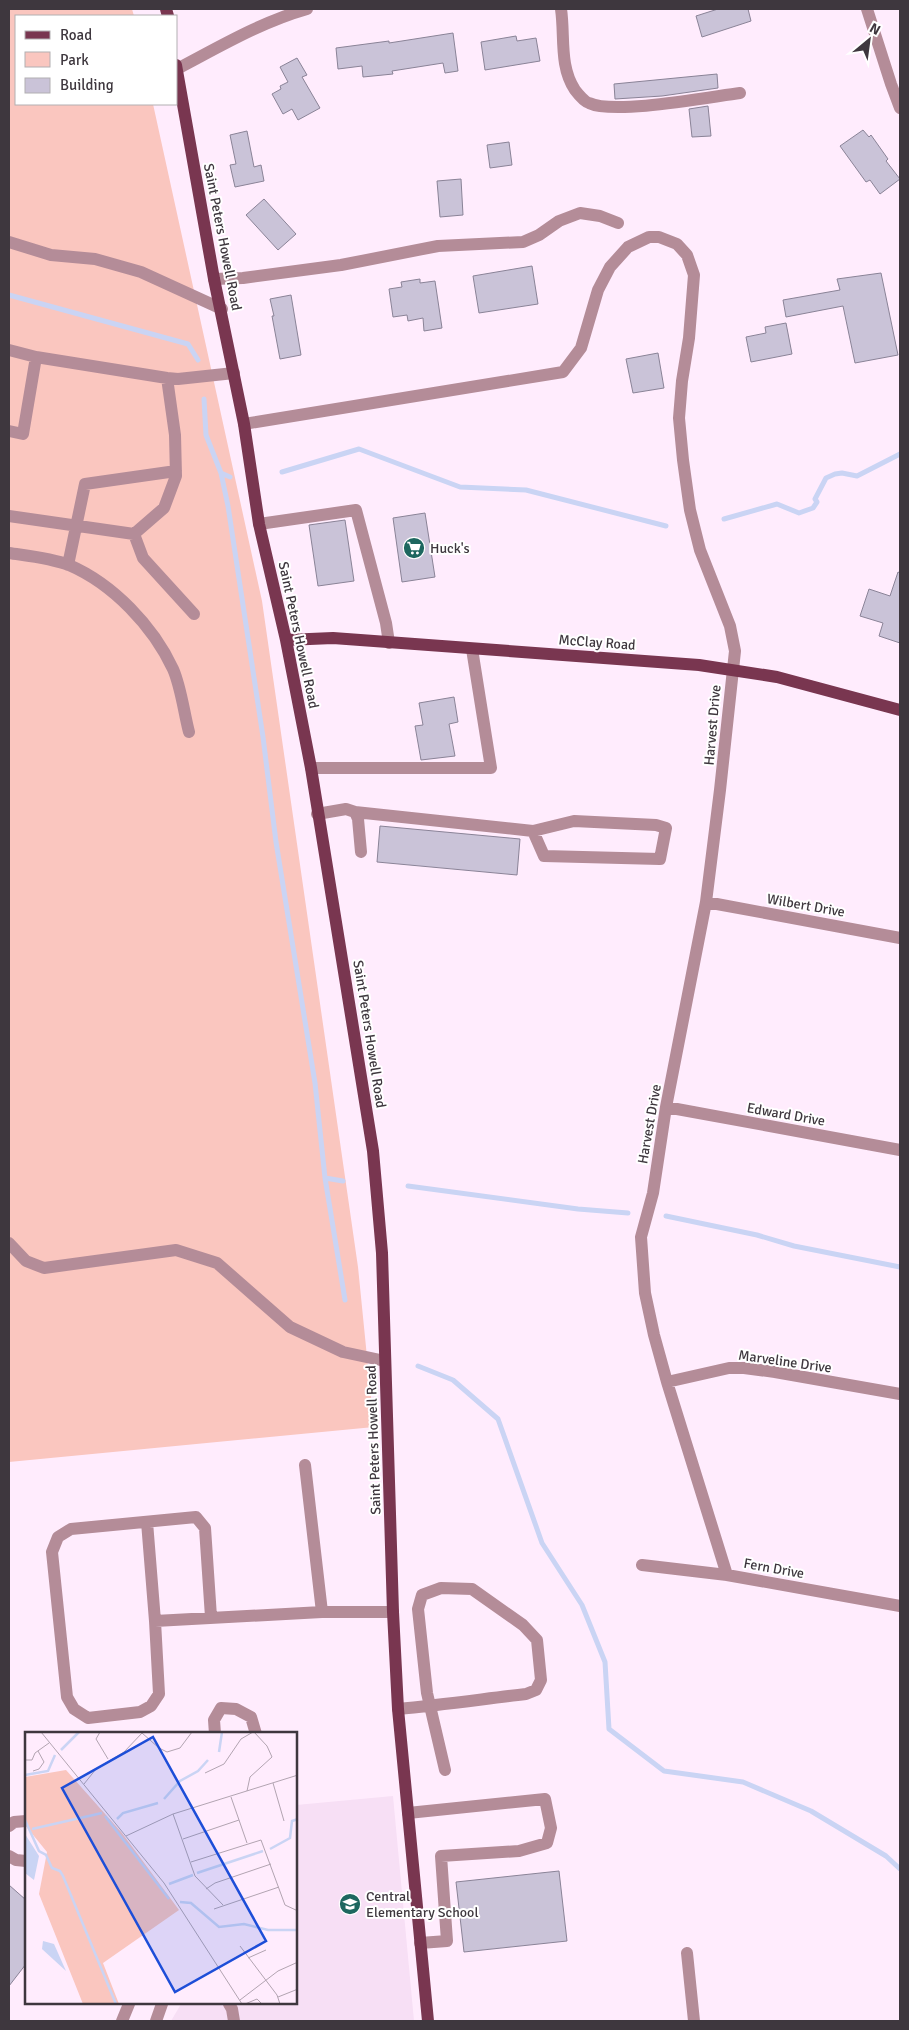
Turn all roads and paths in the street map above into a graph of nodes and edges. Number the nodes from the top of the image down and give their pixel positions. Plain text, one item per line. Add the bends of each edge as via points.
1 (306, 9) edge
2 (561, 9) edge
3 (868, 9) edge
4 (178, 68) edge
5 (178, 75) edge
6 (740, 93) dead end
7 (900, 108) edge
8 (618, 223) dead end
9 (9, 242) edge
10 (214, 279) junction
11 (222, 309) junction
12 (9, 350) edge
13 (36, 357) junction
14 (234, 373) junction
15 (167, 378) junction
16 (244, 424) junction
17 (9, 431) edge
18 (176, 471) junction
19 (9, 516) edge
20 (260, 524) junction
21 (76, 527) junction
22 (134, 534) junction
23 (9, 553) edge
24 (68, 565) junction
25 (194, 614) dead end
26 (286, 640) junction
27 (389, 643) junction
28 (472, 649) junction
29 (732, 669) junction
30 (900, 710) edge
31 (189, 732) dead end
32 (311, 768) junction
33 (355, 812) junction
34 (317, 814) junction
35 (533, 831) junction
36 (361, 852) dead end
37 (706, 902) junction
38 (900, 938) edge
39 (666, 1108) junction
40 (900, 1150) edge
41 (9, 1243) edge
42 (385, 1362) junction
43 (666, 1382) junction
44 (900, 1394) edge
45 (305, 1465) dead end
46 (147, 1522) junction
47 (642, 1565) dead end
48 (727, 1575) junction
49 (900, 1606) edge
50 (322, 1612) junction
51 (393, 1612) junction
52 (211, 1617) junction
53 (155, 1621) junction
54 (430, 1706) junction
55 (398, 1709) junction
56 (215, 1732) edge
57 (255, 1732) edge
58 (446, 1770) dead end
59 (408, 1813) junction
60 (25, 1821) edge
61 (9, 1826) edge
62 (9, 1856) edge
63 (25, 1861) edge
64 (420, 1943) junction
65 (687, 1953) dead end
66 (129, 2005) edge
67 (162, 2005) edge
68 (230, 2005) edge
69 (122, 2021) edge
70 (156, 2021) edge
71 (234, 2021) edge
72 (428, 2021) edge
73 (694, 2021) edge

1 - 4 street via 250,32
2 - 6 street via 566,69 575,90 588,103 639,106
3 - 7 street
5 - 10 main road, Saint Peters Howell Road
8 - 10 street via 580,213 523,242 438,246 341,265
9 - 11 street via 51,255 94,259 141,272
10 - 11 main road, Saint Peters Howell Road
11 - 14 main road, Saint Peters Howell Road
12 - 13 street
13 - 15 street
13 - 17 street via 23,434
14 - 15 street
14 - 16 main road, Saint Peters Howell Road
15 - 18 street
16 - 20 main road, Saint Peters Howell Road
16 - 29 street, Harvest Drive via 563,372 581,348 598,290 616,260 628,247 648,237 659,237 677,244 687,255 694,275 679,418 683,460 700,550 730,626 735,651
18 - 21 street via 85,484
18 - 22 street via 164,508
19 - 21 street
20 - 26 main road, Saint Peters Howell Road
20 - 27 street via 356,510
21 - 22 street
21 - 24 street
22 - 25 street via 143,558
23 - 24 street
24 - 31 street via 116,596 156,641 173,670
26 - 27 main road, McClay Road via 333,638
26 - 32 main road, Saint Peters Howell Road
27 - 28 main road, McClay Road
28 - 29 main road, McClay Road via 649,660
28 - 32 street via 491,768
29 - 30 main road, McClay Road via 776,677
29 - 37 street, Harvest Drive
32 - 34 main road, Saint Peters Howell Road
33 - 34 street via 346,809
33 - 35 street
33 - 36 street
34 - 42 main road, Saint Peters Howell Road via 373,1151 382,1253
35 - 35 street via 544,856 660,859 666,828 574,822
37 - 38 street, Wilbert Drive
37 - 39 street, Harvest Drive
39 - 40 street, Edward Drive
39 - 43 street, Harvest Drive via 653,1193 641,1237 645,1293
41 - 42 street via 26,1261 44,1268 176,1250 208,1260 216,1263 290,1327 343,1352
42 - 51 main road, Saint Peters Howell Road
43 - 44 street, Marveline Drive via 729,1368 744,1368
43 - 48 street, Harvest Drive
45 - 50 street
46 - 52 street via 196,1517 205,1528
46 - 53 street
46 - 53 street via 71,1529 58,1537 52,1552 67,1697 74,1709 88,1718 140,1712 151,1706 158,1694
47 - 48 street, Fern Drive
48 - 49 street, Fern Drive
50 - 51 street
50 - 52 street
51 - 55 main road, Saint Peters Howell Road
52 - 53 street
54 - 54 street via 536,1690 541,1680 537,1640 523,1625 472,1589 441,1588 422,1595 418,1609
54 - 55 street
54 - 58 street
55 - 59 main road, Saint Peters Howell Road
56 - 57 street via 214,1720 221,1708 236,1709 251,1717
59 - 64 main road, Saint Peters Howell Road
59 - 64 street via 545,1799 551,1828 547,1843 519,1851 441,1856 447,1941
60 - 61 street
62 - 63 street
64 - 72 main road, Saint Peters Howell Road
65 - 73 street
66 - 69 street
67 - 70 street
68 - 71 street

